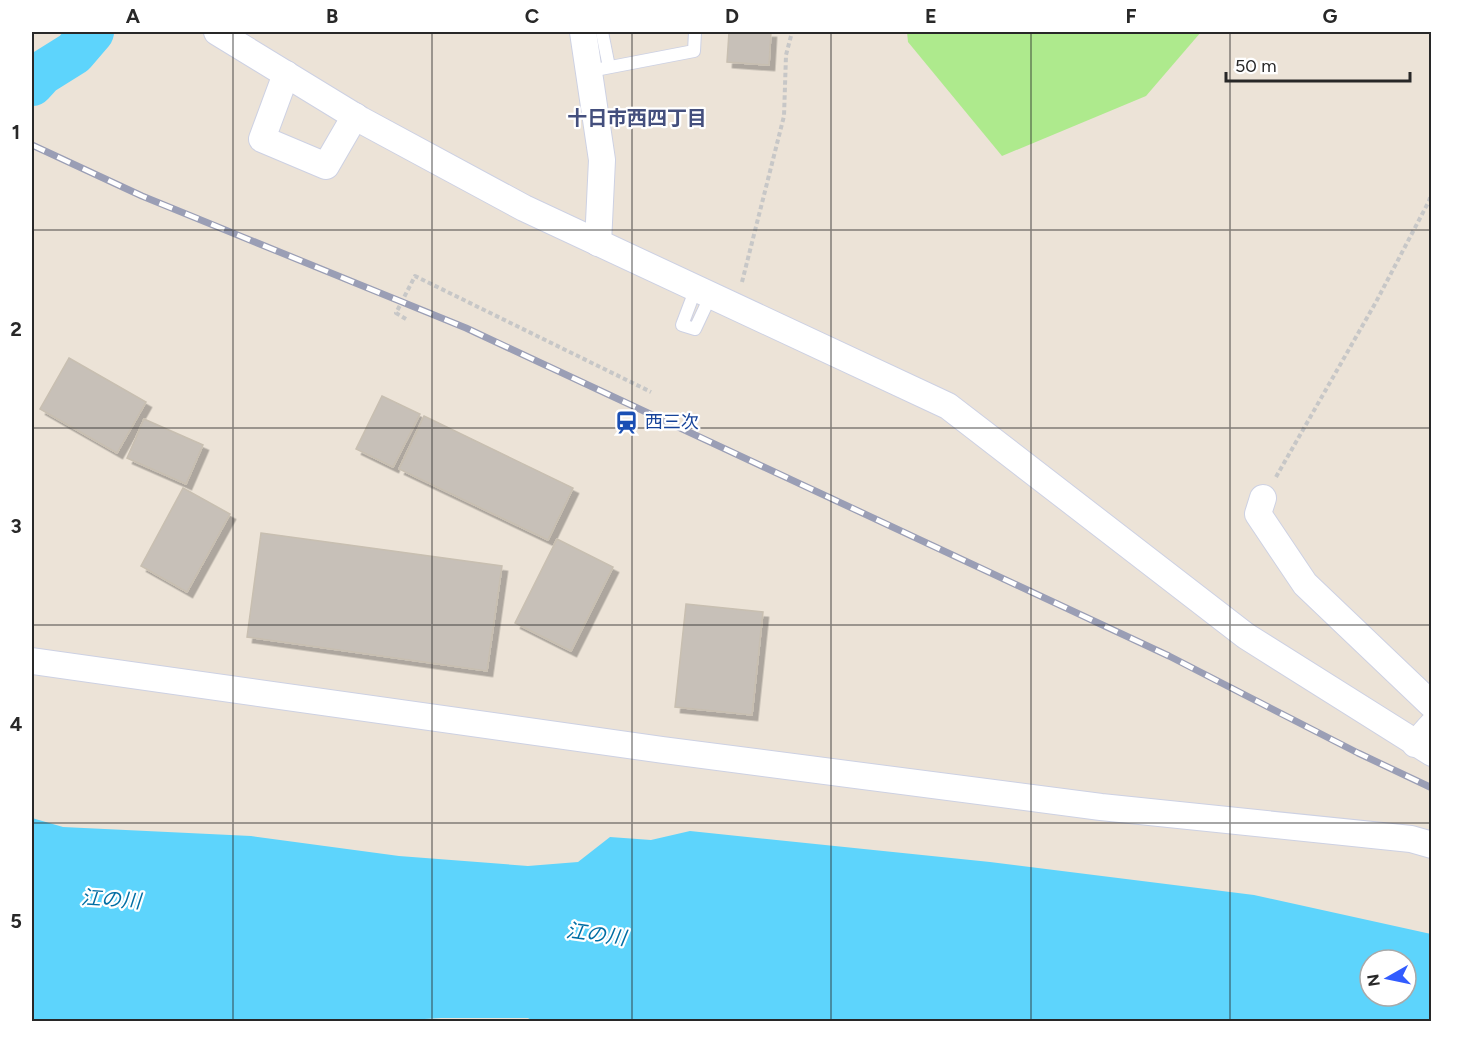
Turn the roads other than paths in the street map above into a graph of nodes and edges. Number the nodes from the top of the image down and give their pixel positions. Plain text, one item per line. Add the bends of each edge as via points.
1 (217, 32) edge
2 (582, 32) edge
3 (602, 32) edge
4 (695, 32) edge
5 (599, 69) junction
6 (286, 74) junction
7 (355, 116) junction
8 (598, 243) junction
9 (1263, 498) road end
10 (32, 661) edge
11 (1431, 705) edge
12 (1431, 724) edge
13 (1423, 748) edge
14 (1431, 845) edge

1 - 6 street
2 - 5 street
3 - 5 lane
4 - 5 lane via 694,51
5 - 8 street via 602,160
6 - 7 street
6 - 7 street via 261,139 326,166
7 - 8 street via 514,203
8 - 13 street via 948,406 1246,636
9 - 11 street via 1258,514 1305,584
10 - 14 street via 663,750 1101,807 1411,839
12 - 13 street

